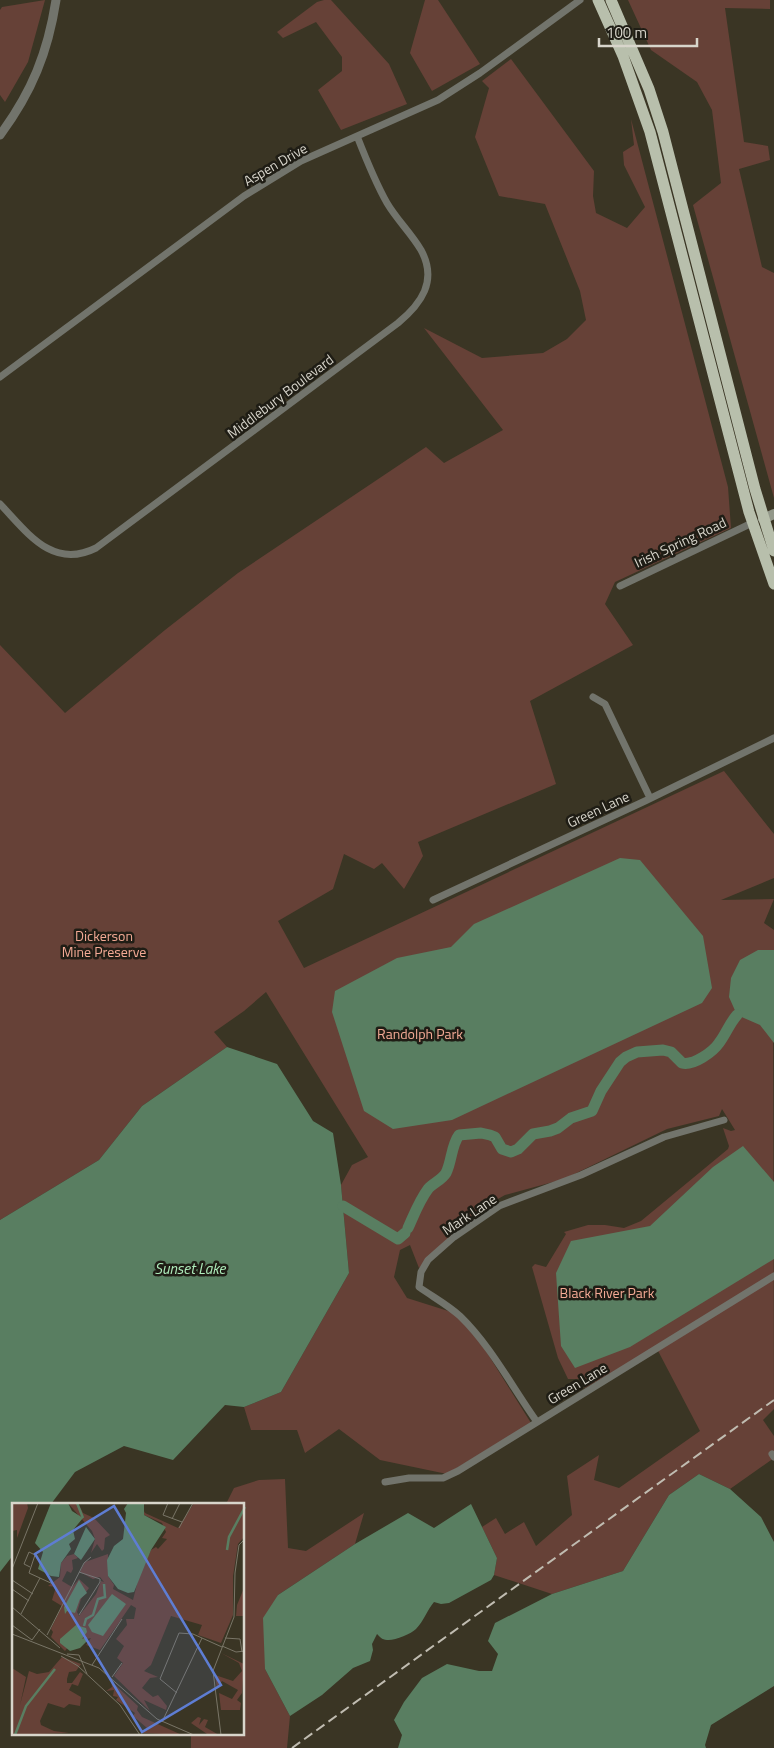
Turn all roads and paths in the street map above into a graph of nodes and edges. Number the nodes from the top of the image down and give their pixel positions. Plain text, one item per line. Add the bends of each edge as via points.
1 (56, 0) edge
2 (580, 0) edge
3 (598, 0) edge
4 (611, 0) edge
5 (0, 134) edge
6 (357, 136) junction
7 (0, 377) edge
8 (0, 504) edge
9 (774, 514) edge
10 (757, 521) junction
11 (774, 551) edge
12 (774, 584) edge
13 (620, 586) dead end
14 (593, 697) dead end
15 (774, 738) edge
16 (650, 798) junction
17 (432, 900) dead end
18 (724, 1120) dead end
19 (774, 1276) edge
20 (537, 1422) junction
21 (384, 1482) dead end

1 - 5 street via 40,66 22,102
2 - 6 street, Aspen Drive via 456,90
3 - 10 highway via 623,56 650,132
4 - 10 highway via 649,89 663,132
6 - 7 street, Aspen Drive via 301,162 244,196
6 - 8 street, Middlebury Boulevard via 377,184 426,262 425,291 415,309 88,552 63,554 42,546
9 - 10 main road, Irish Spring Road
10 - 11 highway
10 - 12 highway
10 - 13 street, Irish Spring Road
14 - 16 street via 605,704
15 - 16 street, Green Lane
16 - 17 street, Green Lane
18 - 20 street, Mark Lane via 664,1136 581,1175 499,1206 454,1237 428,1260 421,1272 419,1287 460,1316 496,1360
19 - 20 street, Green Lane
20 - 21 street, Green Lane via 443,1478

